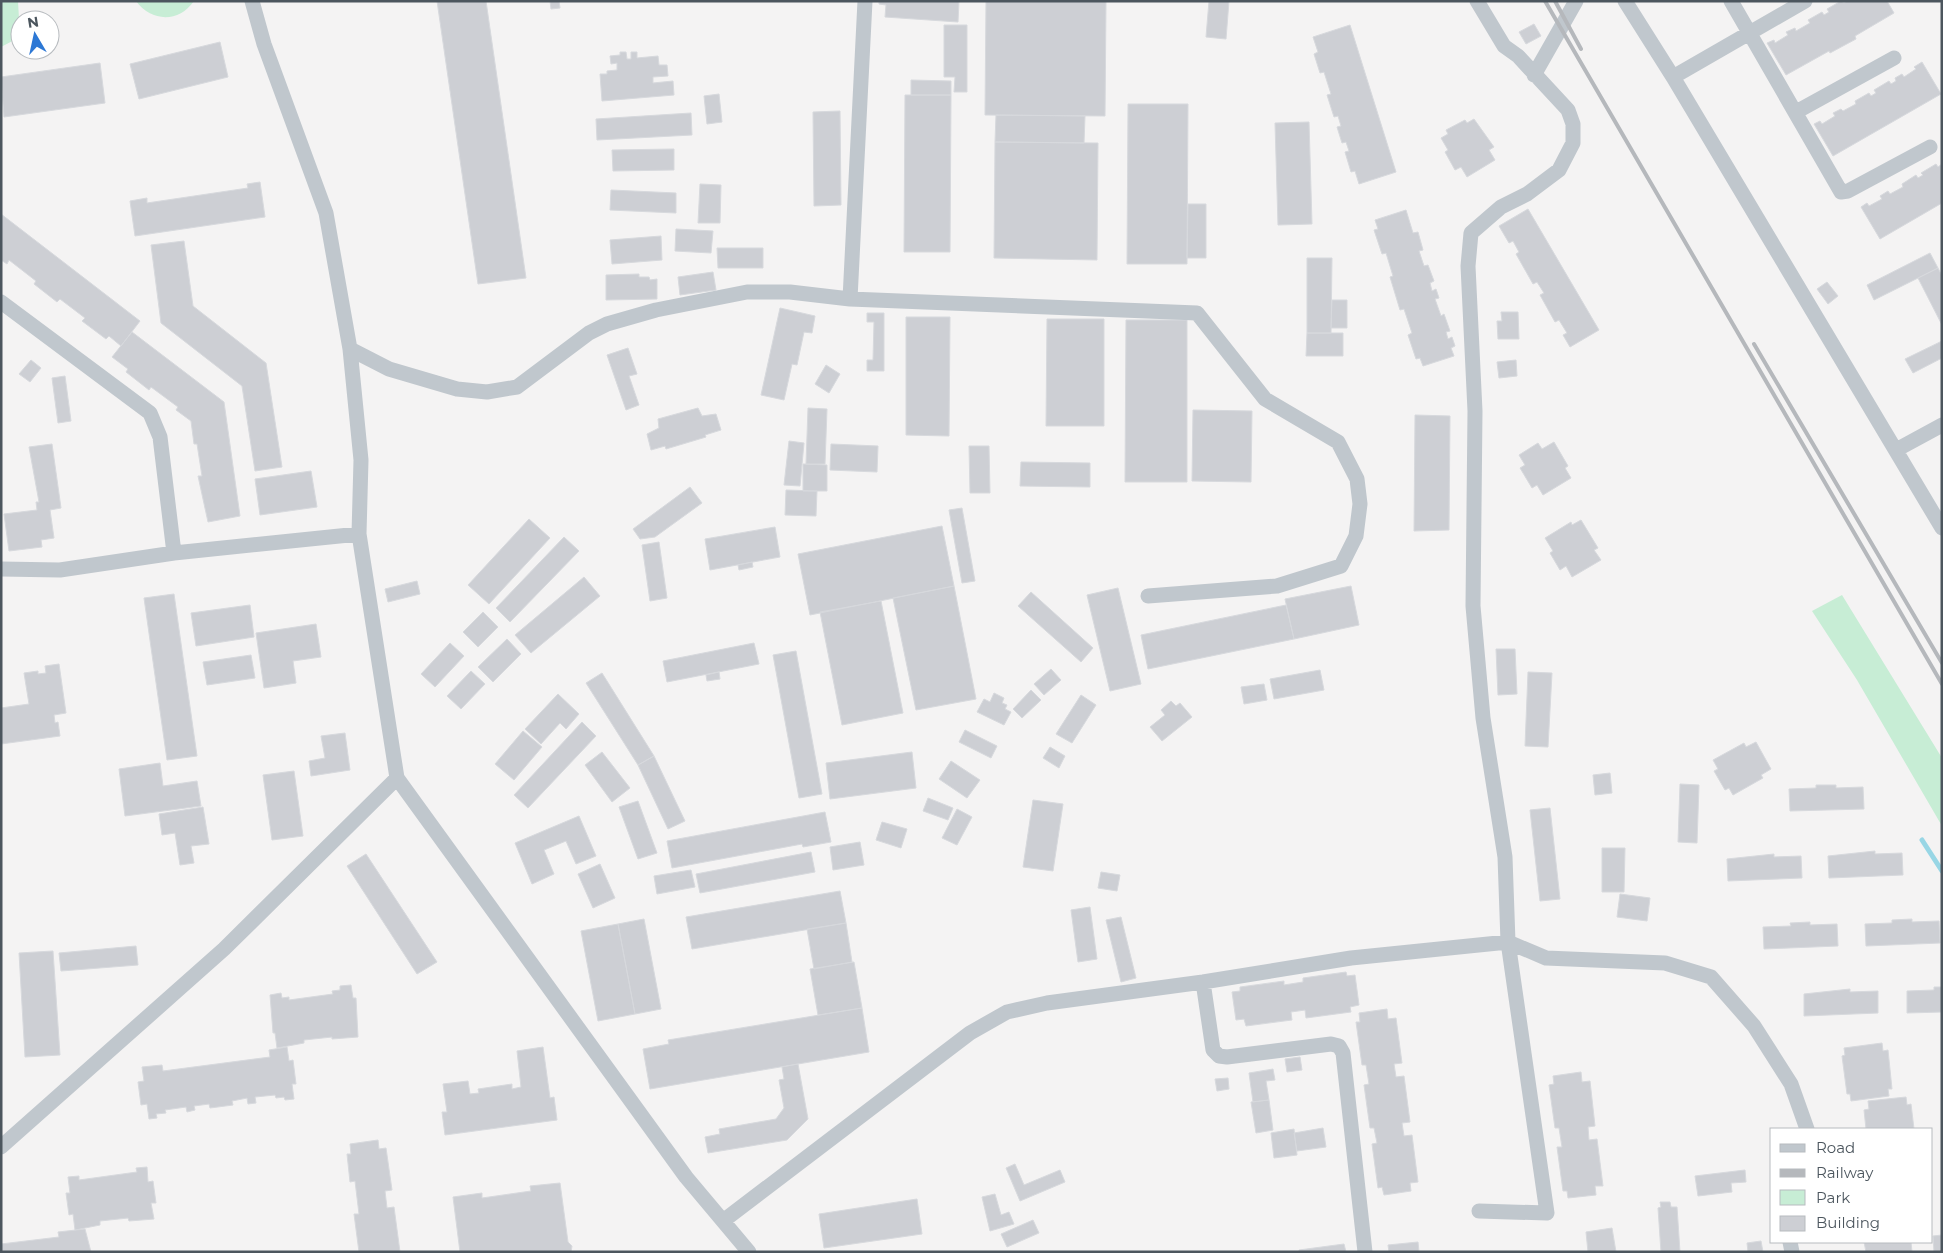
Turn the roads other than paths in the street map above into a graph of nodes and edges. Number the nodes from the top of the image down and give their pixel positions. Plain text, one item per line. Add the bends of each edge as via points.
1 (252, 1) edge
2 (865, 1) edge
3 (1477, 1) edge
4 (1576, 1) edge
5 (1625, 1) edge
6 (1731, 1) edge
7 (1805, 1) edge
8 (1750, 33) junction
9 (1894, 58) dead end
10 (1534, 75) junction
11 (1673, 77) junction
12 (1796, 112) junction
13 (1930, 147) dead end
14 (850, 299) junction
15 (1, 302) edge
16 (350, 349) junction
17 (1942, 424) edge
18 (1896, 450) junction
19 (1942, 528) edge
20 (359, 534) junction
21 (174, 553) junction
22 (1, 569) edge
23 (1148, 596) dead end
24 (397, 778) junction
25 (1508, 942) junction
26 (1203, 982) junction
27 (1807, 1128) edge
28 (1, 1147) edge
29 (1479, 1211) dead end
30 (723, 1221) junction
31 (749, 1252) edge
32 (1365, 1252) edge

1 - 16 street via 264,44 326,213
2 - 14 street
3 - 10 street via 1504,46 1518,56
4 - 10 street
5 - 11 street
6 - 8 street
7 - 8 street
8 - 11 street
8 - 12 street
9 - 12 street
10 - 25 street via 1568,110 1573,124 1572,143 1559,170 1527,194 1501,207 1471,232 1468,266 1476,411 1473,606 1483,718 1505,857
11 - 18 street
12 - 13 street via 1841,192
14 - 16 street via 790,292 747,292 656,310 607,324 589,333 518,387 488,392 457,389 389,369
14 - 23 street via 1198,313 1265,400 1338,442 1357,479 1360,504 1356,536 1341,566 1277,586
15 - 21 street via 150,413 160,437
16 - 20 street via 361,460
17 - 18 street
18 - 19 street
20 - 21 street
20 - 24 street
21 - 22 street via 60,570
24 - 28 street via 224,949
24 - 30 street via 686,1177
25 - 26 street via 1351,958
25 - 27 street via 1546,958 1665,963 1711,977 1754,1026 1791,1084
25 - 29 street via 1547,1213
26 - 30 street via 1047,1003 1007,1012 970,1033
26 - 32 street via 1213,1050 1219,1056 1331,1044 1339,1046
30 - 31 street

